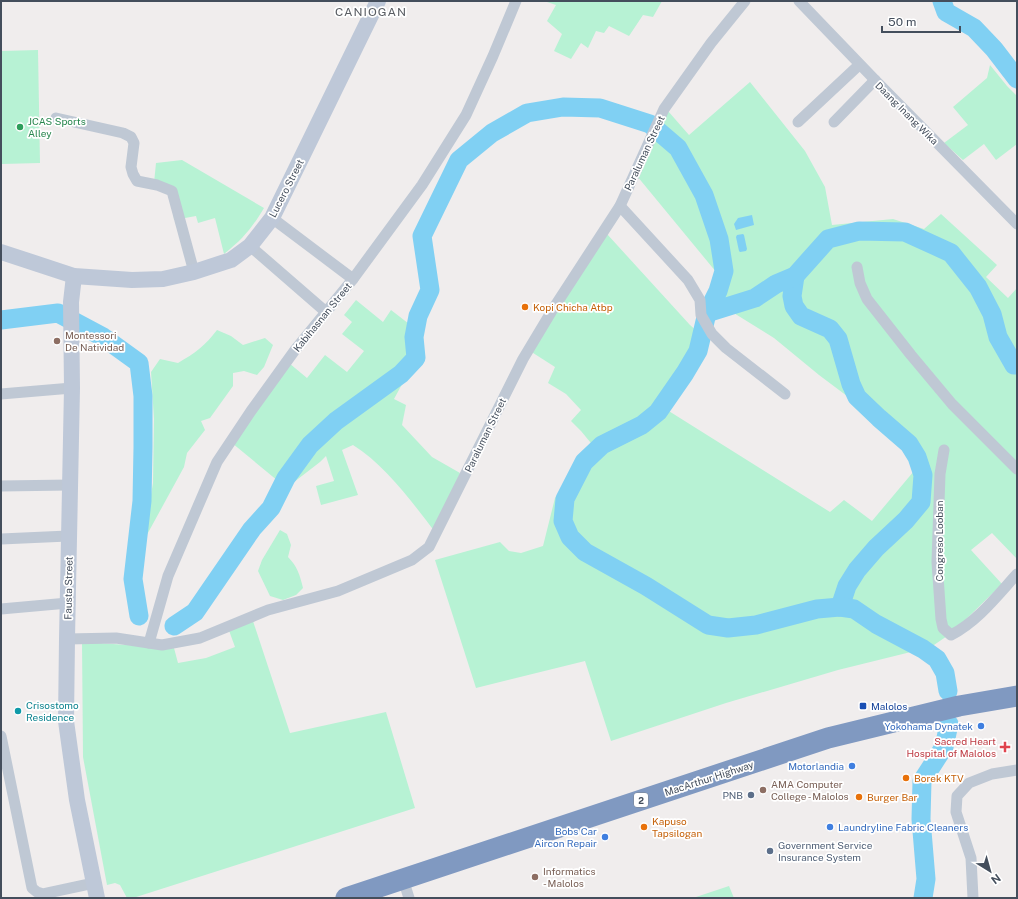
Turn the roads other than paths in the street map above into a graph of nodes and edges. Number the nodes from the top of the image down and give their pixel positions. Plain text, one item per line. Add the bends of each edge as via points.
1 (378, 1) edge
2 (516, 1) edge
3 (745, 1) edge
4 (799, 1) edge
5 (859, 65) junction
6 (875, 80) junction
7 (56, 118) dead end
8 (798, 122) dead end
9 (834, 122) dead end
10 (620, 206) junction
11 (272, 218) junction
12 (1017, 224) edge
13 (250, 246) junction
14 (1, 252) edge
15 (856, 267) dead end
16 (194, 272) junction
17 (74, 276) junction
18 (353, 279) junction
19 (326, 312) junction
20 (72, 388) junction
21 (1, 394) edge
22 (785, 394) dead end
23 (944, 450) dead end
24 (1017, 469) edge
25 (70, 485) junction
26 (1, 486) edge
27 (68, 536) junction
28 (1, 539) edge
29 (1017, 574) edge
30 (68, 603) junction
31 (1, 609) edge
32 (66, 639) junction
33 (149, 643) junction
34 (1015, 696) edge
35 (1, 736) edge
36 (1017, 770) edge
37 (406, 888) edge
38 (96, 890) edge
39 (346, 898) edge
40 (973, 898) edge

1 - 11 street, Lucero Street
2 - 18 street, Kabihasnan Street via 466,114 422,186
3 - 10 street, Paraluman Street via 711,43 664,110
4 - 5 street, Daang Inang Wika
5 - 6 street, Daang Inang Wika
5 - 8 street
6 - 9 street
6 - 12 street, Daang Inang Wika
7 - 16 street via 131,137 134,143 132,174 137,181 172,191
10 - 22 street via 688,280 700,300 701,314 712,334
10 - 33 street, Paraluman Street via 522,359 429,547 412,560 338,591 268,610 200,638 162,645
11 - 13 street, Lucero Street
11 - 18 street
13 - 16 street, Lucero Street via 231,260
13 - 19 street
14 - 17 street, Lucero Street
15 - 24 street via 867,299 911,355 952,404
16 - 17 street, Lucero Street via 163,279 132,280
17 - 20 street, Fausta Street via 71,302
18 - 19 street, Kabihasnan Street
19 - 33 street, Kabihasnan Street via 251,411 217,462 168,576
20 - 21 street
20 - 25 street, Fausta Street
23 - 29 street, Congreso Looban via 940,474 937,562 941,619 944,628 951,635 962,629
25 - 26 street
25 - 27 street, Fausta Street
27 - 28 street
27 - 30 street, Fausta Street
30 - 31 street
30 - 32 street, Fausta Street
32 - 33 street, Paraluman Street via 116,638
32 - 38 street, Fausta Street via 66,721 77,800
34 - 37 highway, MacArthur Highway / 2 via 959,706 828,738
35 - 38 street via 32,888 42,894
36 - 40 street via 992,774 969,783 957,796 956,812 971,858
37 - 39 highway, MacArthur Highway / 2

